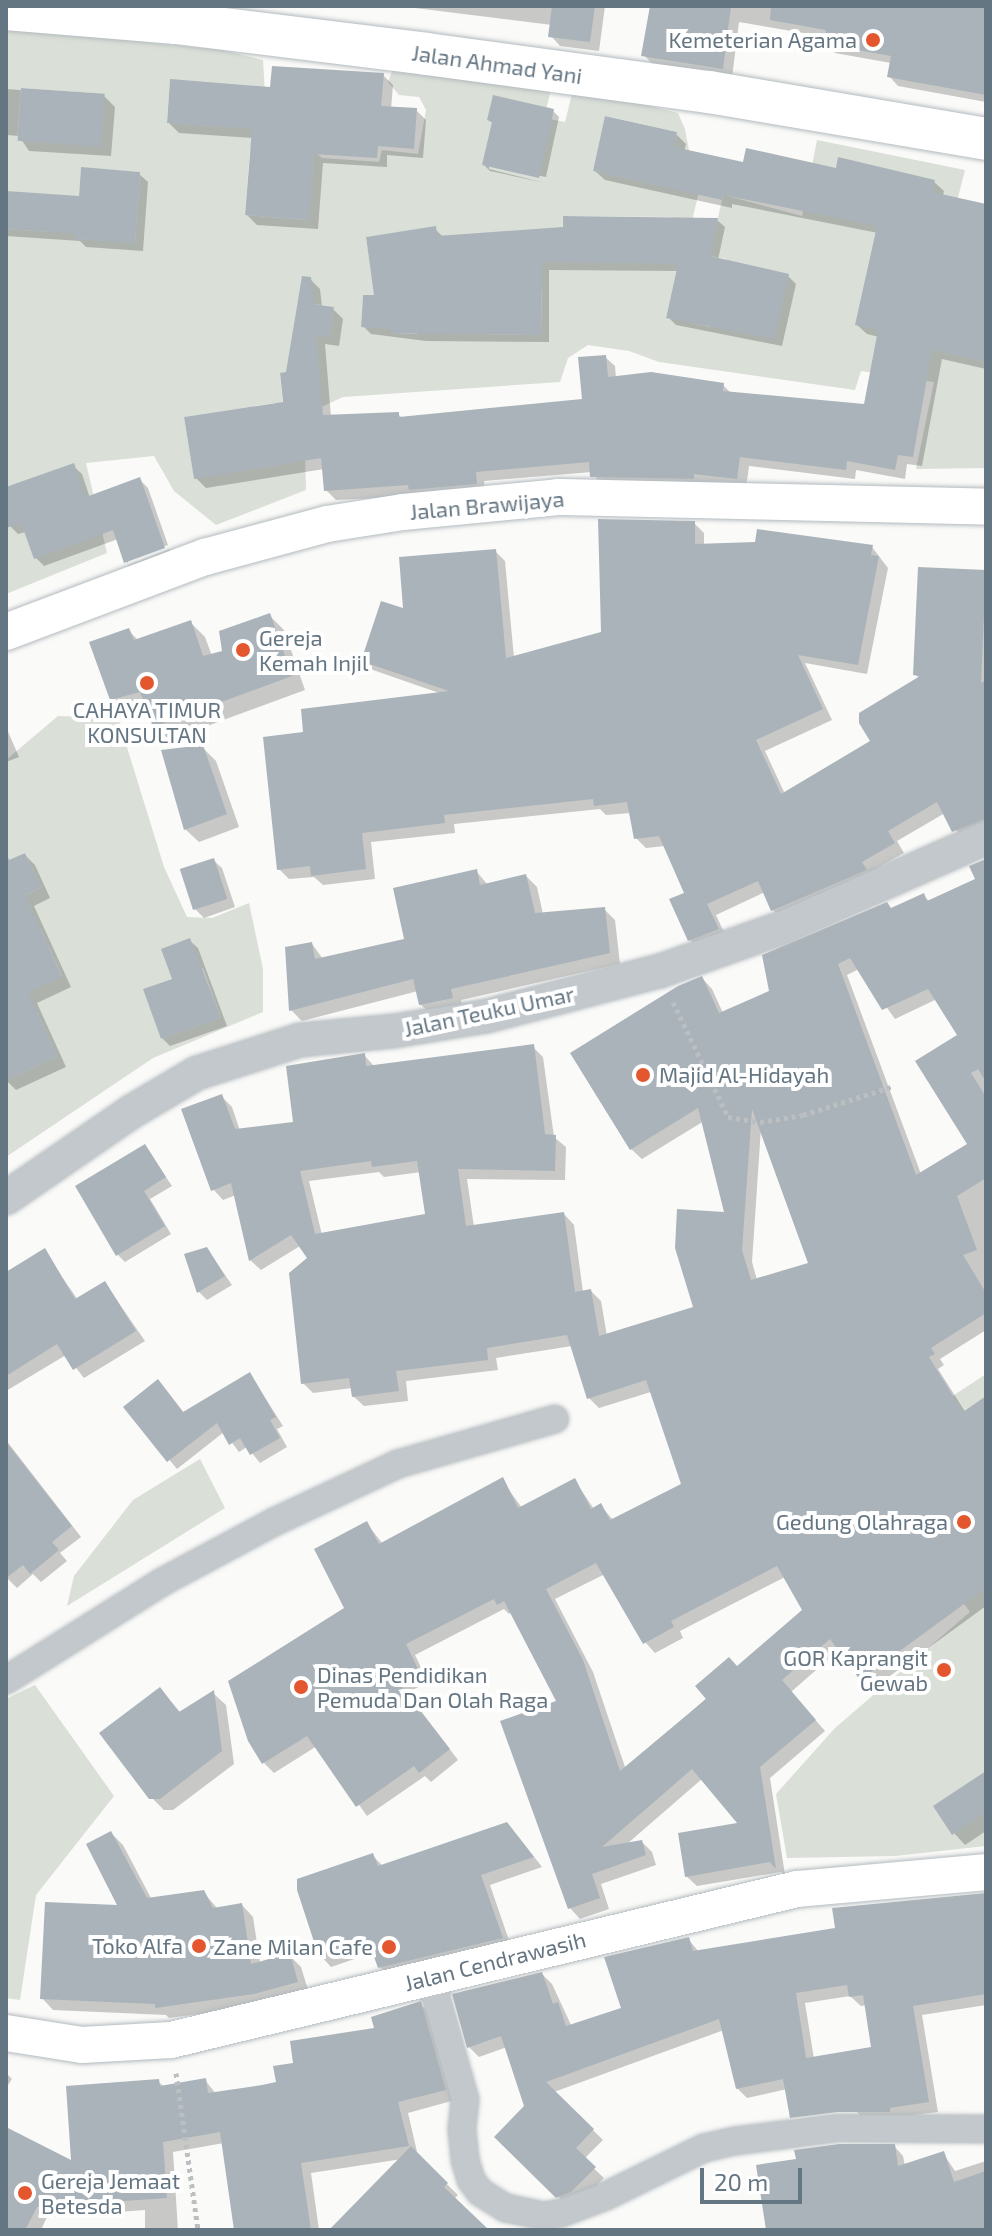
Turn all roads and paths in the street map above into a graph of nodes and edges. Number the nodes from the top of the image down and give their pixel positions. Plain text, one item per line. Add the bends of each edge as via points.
1 (6, 9) edge
2 (986, 139) edge
3 (986, 507) edge
4 (6, 632) edge
5 (986, 838) edge
6 (660, 971) junction
7 (894, 1086) dead end
8 (6, 1198) edge
9 (555, 1419) dead end
10 (6, 1680) edge
11 (986, 1872) edge
12 (430, 1976) junction
13 (6, 2033) edge
14 (171, 2040) junction
15 (986, 2129) edge
16 (198, 2230) edge

1 - 2 main road, Jalan Ahmad Yani via 176,23 427,54 709,92
3 - 4 main road, Jalan Brawijaya via 558,497 403,512 327,524 205,557
5 - 6 street, Jalan Teuku Umar via 807,918
6 - 7 path via 728,1117 760,1122 803,1115
6 - 8 street, Jalan Teuku Umar via 487,1016 300,1040 253,1053 197,1073
9 - 10 street via 398,1464 274,1522 162,1582
11 - 12 main road, Jalan Cendrawasih via 797,1889
12 - 14 main road, Jalan Cendrawasih
12 - 15 street via 465,2100 464,2145 471,2180 506,2208 545,2216 561,2213 704,2148 735,2141 838,2128
13 - 14 main road, Jalan Cendrawasih via 82,2045
14 - 16 path

